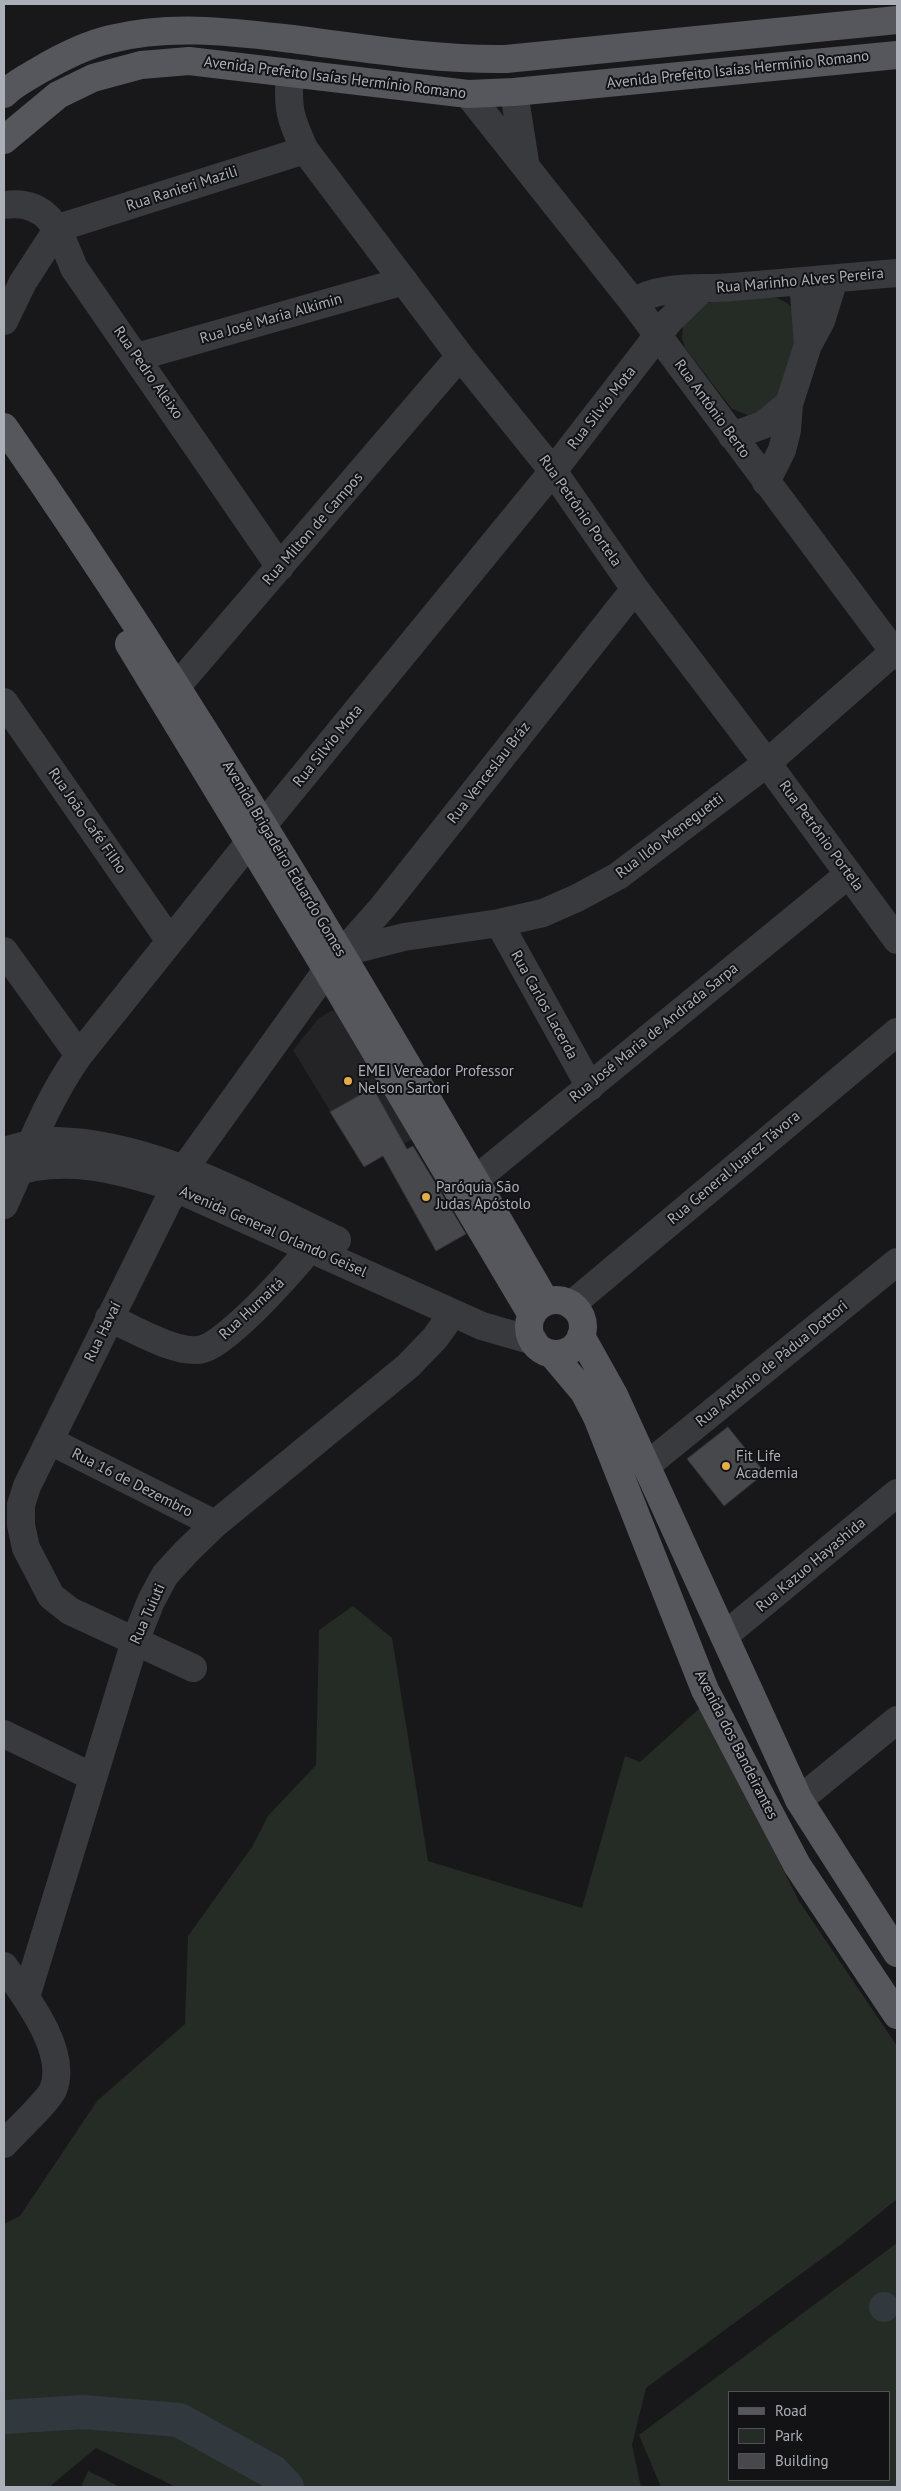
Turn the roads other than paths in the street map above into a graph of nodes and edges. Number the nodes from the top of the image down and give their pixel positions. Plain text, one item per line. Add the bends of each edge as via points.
1 (897, 20) edge
2 (897, 55) edge
3 (290, 73) junction
4 (514, 92) junction
5 (4, 94) edge
6 (468, 94) junction
7 (4, 140) edge
8 (305, 150) junction
9 (526, 164) junction
10 (4, 205) edge
11 (58, 228) junction
12 (897, 273) edge
13 (834, 279) junction
14 (404, 281) junction
15 (803, 281) junction
16 (702, 289) junction
17 (633, 302) junction
18 (4, 321) edge
19 (658, 336) junction
20 (808, 345) junction
21 (460, 356) junction
22 (137, 357) junction
23 (790, 404) junction
24 (4, 427) edge
25 (732, 436) junction
26 (4, 455) edge
27 (553, 470) junction
28 (766, 482) junction
29 (280, 567) junction
30 (635, 589) junction
31 (896, 652) edge
32 (171, 692) junction
33 (4, 702) edge
34 (767, 763) junction
35 (257, 833) junction
36 (849, 874) junction
37 (382, 908) junction
38 (499, 923) junction
39 (404, 937) junction
40 (897, 940) edge
41 (170, 941) junction
42 (4, 951) edge
43 (334, 961) junction
44 (897, 1032) edge
45 (79, 1056) junction
46 (590, 1087) junction
47 (30, 1143) junction
48 (9, 1165) edge
49 (178, 1178) junction
50 (466, 1185) junction
51 (4, 1205) edge
52 (316, 1240) junction
53 (897, 1262) edge
54 (453, 1313) junction
55 (110, 1318) junction
56 (544, 1323) junction
57 (50, 1441) junction
58 (646, 1466) junction
59 (897, 1493) edge
60 (215, 1524) junction
61 (724, 1636) junction
62 (135, 1641) junction
63 (192, 1668) dead end
64 (897, 1720) edge
65 (4, 1734) edge
66 (92, 1777) junction
67 (800, 1800) junction
68 (897, 1951) edge
69 (4, 1966) edge
70 (26, 1997) junction
71 (892, 2005) edge
72 (4, 2144) edge

1 - 5 main road, Avenida Prefeito Isaías Hermínio Romano via 506,59 461,60 244,33 183,30 141,33 85,47 12,86
2 - 4 main road, Avenida Prefeito Isaías Hermínio Romano
3 - 6 main road, Avenida Prefeito Isaías Hermínio Romano
3 - 7 main road, Avenida Prefeito Isaías Hermínio Romano via 189,61 141,65 93,78 58,95
3 - 8 street, Rua Petrônio Portela via 288,101 293,125
4 - 6 main road, Avenida Prefeito Isaías Hermínio Romano
4 - 9 street, Rua Antônio Berto
6 - 9 street, Rua Antônio Berto
8 - 11 street, Rua Ranieri Mazili
8 - 14 street, Rua Petrônio Portela
9 - 17 street, Rua Antônio Berto
10 - 11 street, Rua Pedro Aleixo via 27,206 43,212
11 - 18 street via 23,282
11 - 22 street, Rua Pedro Aleixo via 74,268
12 - 13 street, Rua Marinho Alves Pereira
13 - 15 street, Rua Marinho Alves Pereira
13 - 20 street via 821,321
14 - 21 street, Rua Petrônio Portela
14 - 22 street, Rua José Maria Alkimin
15 - 16 street, Rua Marinho Alves Pereira
15 - 20 street
16 - 17 street, Rua Marinho Alves Pereira via 662,290
16 - 19 street, Rua Marinho Alves Pereira
17 - 19 street, Rua Antônio Berto
19 - 25 street, Rua Antônio Berto
19 - 27 street, Rua Silvio Mota
20 - 23 street
21 - 27 street, Rua Petrônio Portela
21 - 29 street, Rua Milton de Campos
22 - 29 street, Rua Pedro Aleixo
23 - 25 street via 762,425
23 - 28 street via 782,450
24 - 32 main road, Avenida Brigadeiro Eduardo Gomes via 88,547
25 - 28 street, Rua Antônio Berto
26 - 32 main road, Avenida Brigadeiro Eduardo Gomes
27 - 30 street, Rua Petrônio Portela
27 - 35 street, Rua Silvio Mota
28 - 31 street, Rua Antônio Berto
29 - 32 street, Rua Milton de Campos
30 - 34 street, Rua Petrônio Portela
30 - 37 street, Rua Venceslau Bráz
31 - 34 street, Rua Ildo Meneguetti
32 - 35 main road, Avenida Brigadeiro Eduardo Gomes
33 - 41 street, Rua João Café Filho
34 - 36 street, Rua Petrônio Portela
34 - 38 street, Rua Ildo Meneguetti via 618,876 542,912
35 - 41 street, Rua Silvio Mota
35 - 43 main road, Avenida Brigadeiro Eduardo Gomes
36 - 40 street, Rua Petrônio Portela
36 - 46 street, Rua José Maria de Andrada Sarpa
37 - 39 street via 390,925
37 - 43 street, Rua Venceslau Bráz
38 - 39 street, Rua Ildo Meneguetti
38 - 46 street, Rua Carlos Lacerda
39 - 43 street, Rua Ildo Meneguetti
41 - 45 street, Rua Silvio Mota
42 - 45 street
43 - 49 street, Rua Havaí
43 - 50 main road, Avenida Brigadeiro Eduardo Gomes
44 - 56 street, Rua General Juarez Távora
45 - 47 street, Rua Silvio Mota via 56,1089
46 - 50 street, Rua José Maria de Andrada Sarpa
47 - 48 street, Rua Silvio Mota
47 - 49 street, Avenida General Orlando Geisel via 55,1141 131,1152
48 - 49 street, Avenida General Orlando Geisel via 85,1164
48 - 51 street, Rua Silvio Mota
49 - 52 street, Avenida General Orlando Geisel
49 - 55 street, Rua Havaí
50 - 56 main road, Avenida Brigadeiro Eduardo Gomes
52 - 54 street, Avenida General Orlando Geisel
52 - 55 street, Rua Humaitá via 298,1265 226,1336 203,1350 178,1349
52 - 56 street, Avenida General Orlando Geisel via 482,1306
53 - 58 street, Rua Antônio de Pádua Dottori
54 - 56 street, Avenida General Orlando Geisel via 482,1326
54 - 60 street, Rua Tuiuti via 408,1366
55 - 57 street, Rua Havaí
56 - 58 main road, Avenida dos Bandeirantes via 570,1350 581,1336 614,1395
56 - 71 main road, Avenida dos Bandeirantes via 598,1417 705,1690 797,1865
57 - 60 street, Rua 16 de Dezembro
57 - 62 street, Rua Havaí via 22,1505 21,1525 26,1548 52,1596 70,1611
58 - 61 main road, Avenida dos Bandeirantes
59 - 61 street, Rua Kazuo Hayashida
60 - 62 street, Rua Tuiuti via 165,1575
61 - 67 main road, Avenida dos Bandeirantes
62 - 63 street, Rua Havaí
62 - 66 street, Rua Tuiuti
64 - 67 street
65 - 66 street
66 - 70 street, Rua Tuiuti
67 - 68 main road, Avenida dos Bandeirantes
69 - 70 street
70 - 72 street via 55,2053 58,2070 52,2091

